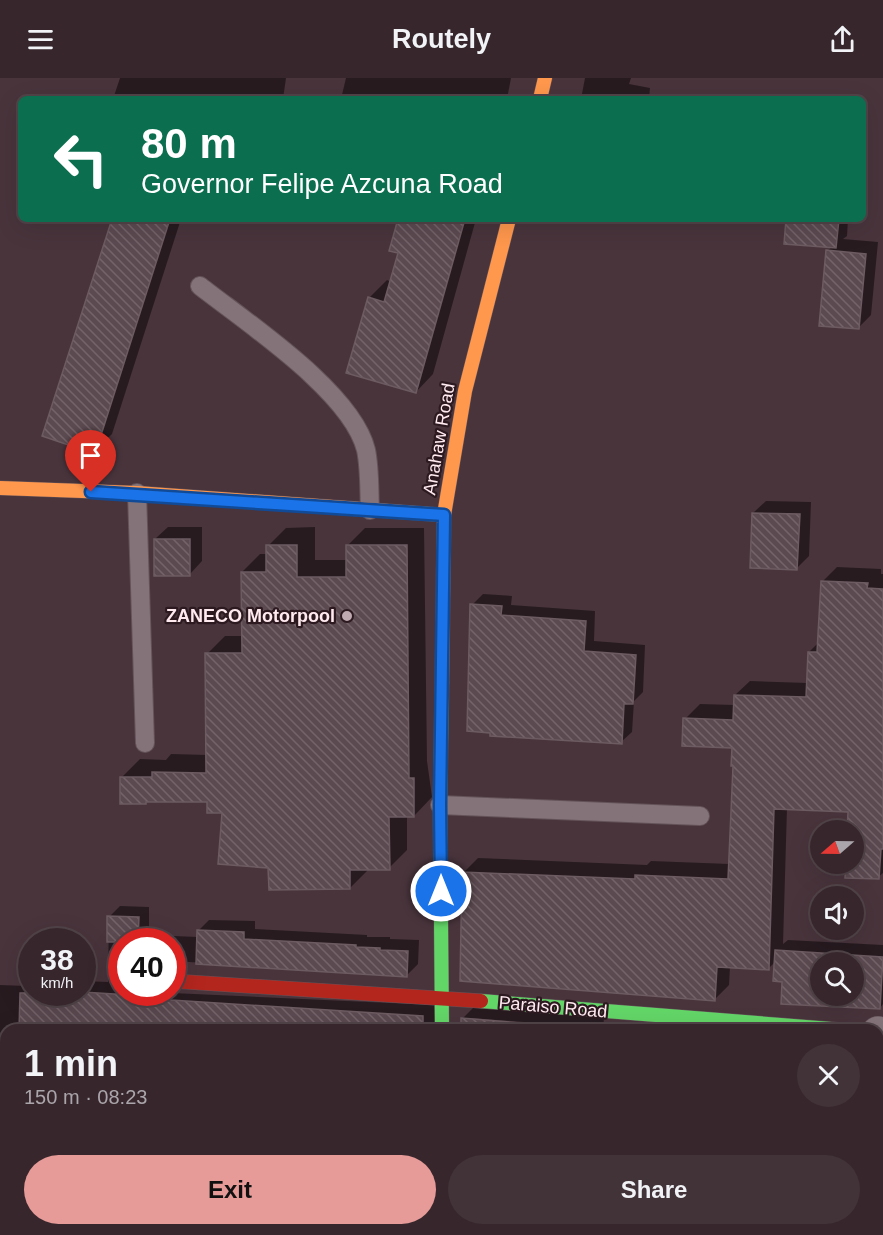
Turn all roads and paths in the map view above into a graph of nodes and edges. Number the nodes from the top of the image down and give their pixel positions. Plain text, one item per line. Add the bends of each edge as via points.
1 (545, 78) edge
2 (541, 96) edge
3 (508, 222) edge
4 (200, 286) dead end
5 (0, 488) edge
6 (137, 493) junction
7 (370, 510) junction
8 (444, 515) junction
9 (145, 742) dead end
10 (440, 805) junction
11 (700, 816) dead end
12 (186, 982) edge
13 (442, 998) junction
14 (442, 1024) edge
15 (769, 1024) edge

1 - 2 street
3 - 8 street, Anahaw Road via 465,391
4 - 7 lane via 310,372 336,400 366,450
5 - 6 street
6 - 7 street
6 - 9 lane
7 - 8 street
8 - 10 street, Anahaw Road
10 - 11 lane
10 - 13 street, Anahaw Road
12 - 13 street, Paraiso Road
13 - 14 street, Anahaw Road
13 - 15 street, Paraiso Road

